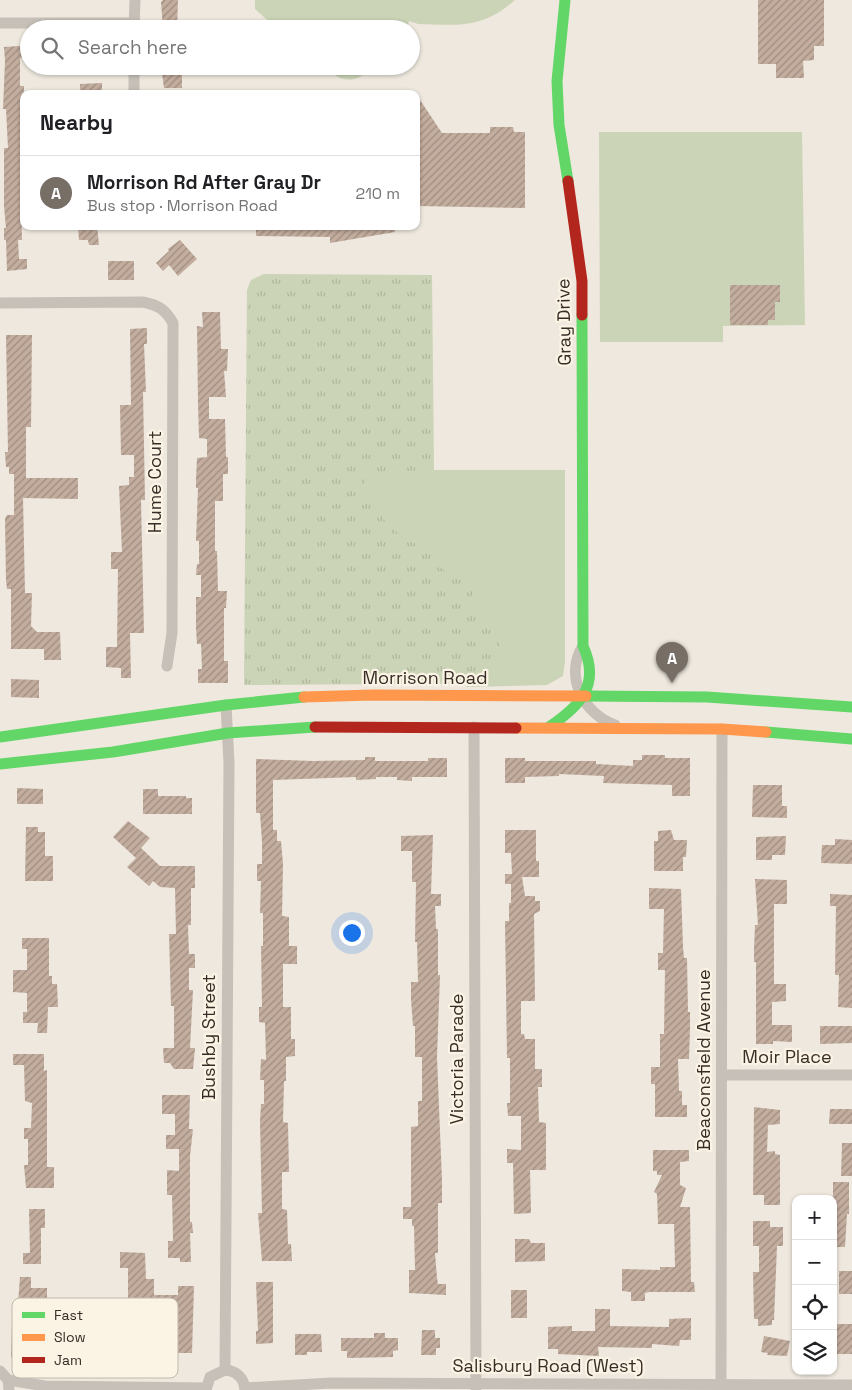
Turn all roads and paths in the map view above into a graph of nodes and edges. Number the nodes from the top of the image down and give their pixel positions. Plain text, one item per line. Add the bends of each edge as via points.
1 (135, 0) edge
2 (565, 0) edge
3 (134, 20) edge
4 (0, 24) edge
5 (20, 24) edge
6 (134, 75) edge
7 (134, 90) edge
8 (0, 303) edge
9 (167, 666) dead end
10 (582, 696) junction
11 (226, 705) junction
12 (852, 708) edge
13 (474, 728) junction
14 (549, 728) junction
15 (626, 728) junction
16 (722, 729) junction
17 (228, 733) junction
18 (0, 737) edge
19 (852, 739) edge
20 (0, 764) edge
21 (722, 1075) junction
22 (852, 1075) edge
23 (224, 1370) junction
24 (6, 1380) edge
25 (852, 1384) edge
26 (45, 1386) junction
27 (476, 1387) edge
28 (721, 1387) edge
29 (206, 1389) edge
30 (245, 1389) edge
31 (31, 1390) edge

1 - 3 street
2 - 10 main road, Gray Drive via 558,50 559,125 582,280 583,646 588,656 589,683
4 - 5 street
6 - 7 street
8 - 9 street, Hume Court via 143,302 167,312 173,323 172,634
10 - 11 main road, Morrison Road via 373,694 285,698
10 - 12 main road, Morrison Road via 716,698
10 - 14 main road, Gray Drive
10 - 15 street via 590,709 605,721
11 - 17 street, Bushby Street
11 - 18 main road, Morrison Road
13 - 14 main road
13 - 17 main road via 300,727
13 - 27 street, Victoria Parade
14 - 15 main road
15 - 16 main road
16 - 19 main road
16 - 21 street, Beaconsfield Avenue
17 - 20 main road via 113,752
17 - 23 street, Bushby Street
21 - 22 street, Moir Place
21 - 28 street, Beaconsfield Avenue
23 - 29 street via 214,1374
23 - 30 street via 236,1373 244,1382
24 - 26 street
25 - 28 street, Salisbury Road (West)
26 - 29 street
26 - 31 street
27 - 28 street, Salisbury Road (West)
27 - 30 street, Salisbury Road (West) via 331,1383

